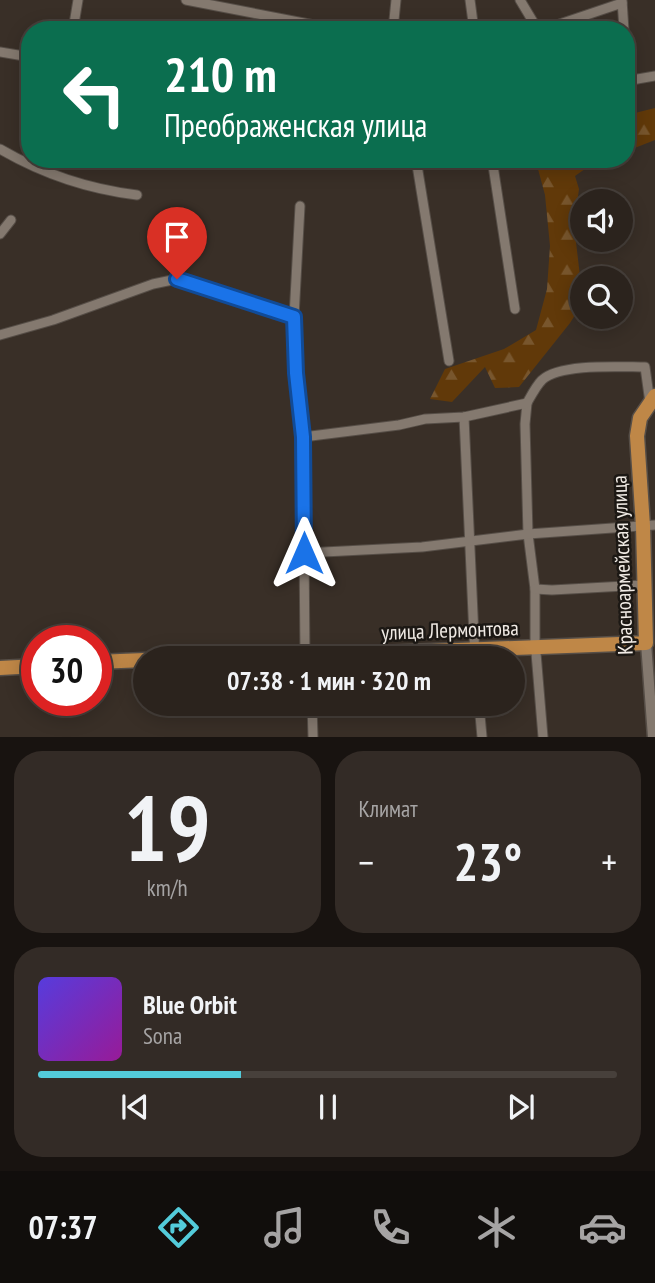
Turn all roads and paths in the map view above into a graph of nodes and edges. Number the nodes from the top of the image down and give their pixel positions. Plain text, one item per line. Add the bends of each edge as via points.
1 (78, 0) edge
2 (186, 0) edge
3 (396, 0) edge
4 (470, 0) edge
5 (520, 0) edge
6 (622, 2) edge
7 (75, 21) edge
8 (294, 21) edge
9 (394, 21) edge
10 (473, 21) edge
11 (534, 21) edge
12 (566, 21) edge
13 (623, 21) edge
14 (0, 52) edge
15 (21, 56) edge
16 (655, 76) edge
17 (635, 79) edge
18 (0, 149) edge
19 (21, 160) edge
20 (36, 168) edge
21 (417, 168) edge
22 (493, 168) edge
23 (137, 195) dead end
24 (300, 206) dead end
25 (11, 220) dead end
26 (0, 234) edge
27 (515, 309) dead end
28 (294, 317) junction
29 (0, 335) edge
30 (449, 361) dead end
31 (653, 402) edge
32 (527, 403) junction
33 (464, 417) junction
34 (303, 437) junction
35 (649, 526) edge
36 (528, 534) junction
37 (468, 541) junction
38 (304, 553) junction
39 (643, 585) junction
40 (534, 589) junction
41 (650, 641) edge
42 (309, 646) edge
43 (474, 646) edge
44 (535, 649) junction
45 (525, 650) edge
46 (133, 661) edge
47 (112, 662) edge
48 (21, 667) edge
49 (0, 668) edge
50 (312, 716) edge
51 (480, 716) edge
52 (313, 737) edge
53 (482, 737) edge
54 (543, 737) edge
55 (653, 737) edge

1 - 7 street
2 - 8 street
3 - 9 street
4 - 10 street
5 - 11 street
6 - 12 street
6 - 13 street
14 - 15 street
16 - 17 street
18 - 19 street
20 - 23 street via 53,177
21 - 30 street
22 - 27 street
24 - 28 street
25 - 26 street
28 - 29 street via 177,279
28 - 34 street
31 - 32 street via 645,367 550,375
31 - 35 main road, Красноармейская улица via 640,418 637,436
32 - 33 street
32 - 36 street
33 - 34 street
33 - 37 street
34 - 38 street
35 - 36 street
35 - 39 main road, Красноармейская улица
36 - 37 street
36 - 40 street
37 - 38 street
37 - 43 street
38 - 42 street
39 - 40 street
39 - 41 main road, Красноармейская улица
40 - 44 street
41 - 44 main road, улица Лермонтова
41 - 55 street, Красноармейская улица
44 - 45 main road, улица Лермонтова
44 - 54 street
46 - 47 main road
48 - 49 main road
50 - 52 street
51 - 53 street

